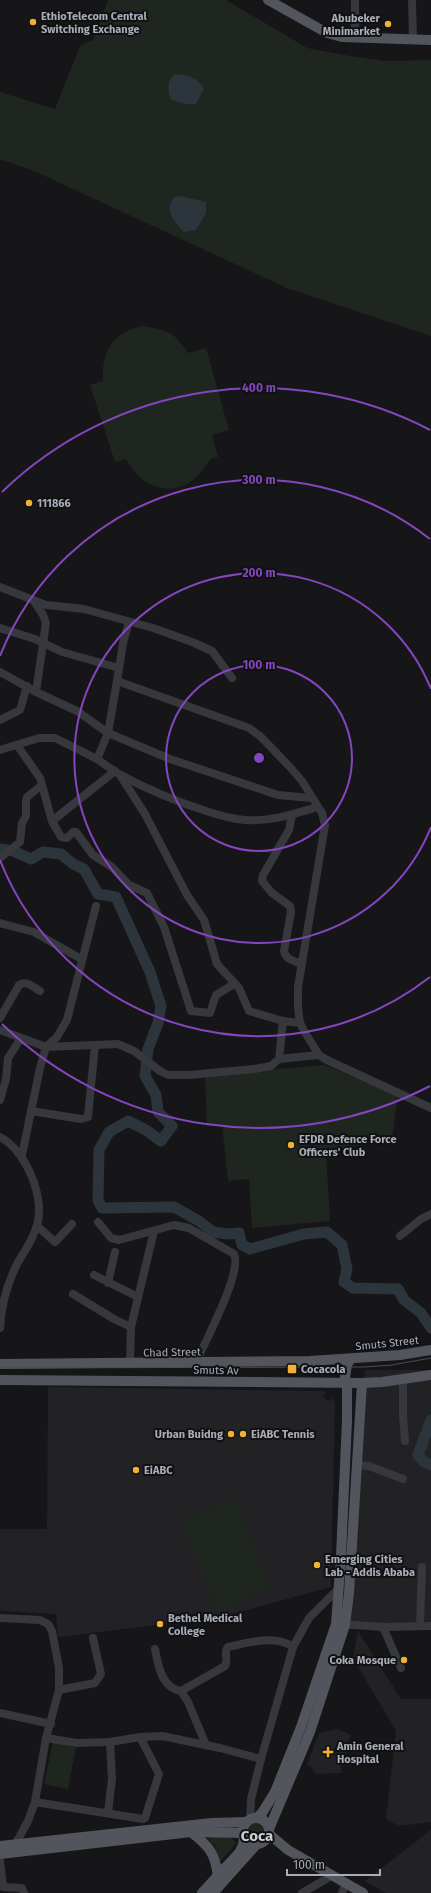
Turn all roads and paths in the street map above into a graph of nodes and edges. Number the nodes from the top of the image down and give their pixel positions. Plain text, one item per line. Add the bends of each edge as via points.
1 (268, 0) edge
2 (355, 0) edge
3 (412, 0) edge
4 (355, 38) junction
5 (413, 40) junction
6 (431, 40) edge
7 (0, 587) edge
8 (34, 601) junction
9 (129, 622) junction
10 (0, 628) edge
11 (44, 643) junction
12 (119, 668) junction
13 (0, 672) edge
14 (232, 678) dead end
15 (117, 681) junction
16 (27, 686) junction
17 (36, 692) junction
18 (0, 720) edge
19 (108, 733) junction
20 (17, 745) junction
21 (0, 750) edge
22 (97, 759) junction
23 (118, 773) junction
24 (42, 785) junction
25 (311, 798) junction
26 (317, 807) junction
27 (292, 815) junction
28 (52, 821) junction
29 (0, 858) edge
30 (96, 906) dead end
31 (0, 923) edge
32 (81, 959) junction
33 (302, 964) junction
34 (234, 984) junction
35 (40, 991) dead end
36 (0, 1018) edge
37 (283, 1021) junction
38 (300, 1023) junction
39 (0, 1030) edge
40 (21, 1038) junction
41 (95, 1045) junction
42 (46, 1047) junction
43 (320, 1055) junction
44 (279, 1059) junction
45 (0, 1100) edge
46 (431, 1108) edge
47 (31, 1111) junction
48 (0, 1137) edge
49 (22, 1155) junction
50 (431, 1214) edge
51 (98, 1222) dead end
52 (72, 1224) dead end
53 (37, 1226) junction
54 (154, 1231) junction
55 (400, 1236) dead end
56 (115, 1252) dead end
57 (94, 1275) dead end
58 (108, 1283) junction
59 (73, 1294) dead end
60 (138, 1297) junction
61 (131, 1327) junction
62 (0, 1328) edge
63 (431, 1350) edge
64 (350, 1360) junction
65 (196, 1363) junction
66 (0, 1364) edge
67 (130, 1364) junction
68 (431, 1375) edge
69 (403, 1379) junction
70 (0, 1380) edge
71 (362, 1382) junction
72 (347, 1383) junction
73 (406, 1441) dead end
74 (356, 1465) junction
75 (403, 1479) dead end
76 (422, 1567) dead end
77 (339, 1588) junction
78 (0, 1618) edge
79 (341, 1624) junction
80 (420, 1626) junction
81 (431, 1626) edge
82 (383, 1627) junction
83 (93, 1638) dead end
84 (293, 1647) junction
85 (155, 1649) dead end
86 (401, 1668) dead end
87 (59, 1690) junction
88 (181, 1691) junction
89 (0, 1713) edge
90 (50, 1724) junction
91 (140, 1736) junction
92 (46, 1738) junction
93 (110, 1742) junction
94 (206, 1745) junction
95 (261, 1760) junction
96 (35, 1802) junction
97 (108, 1813) junction
98 (251, 1820) junction
99 (269, 1831) junction
100 (191, 1832) junction
101 (243, 1835) junction
102 (259, 1844) junction
103 (0, 1846) edge
104 (15, 1848) junction
105 (288, 1850) junction
106 (0, 1854) edge
107 (0, 1861) edge
108 (333, 1875) junction
109 (218, 1876) junction
110 (344, 1888) edge
111 (24, 1893) edge
112 (202, 1893) edge
113 (213, 1893) edge
114 (302, 1893) edge
115 (363, 1893) edge

1 - 4 main road via 327,33
2 - 4 street
3 - 5 street
4 - 5 main road
5 - 6 main road
7 - 8 street
8 - 9 street via 46,605 84,609
8 - 11 street via 46,623
9 - 12 street
9 - 14 street via 153,628 212,651
10 - 11 street
11 - 12 street via 62,652
11 - 17 street
12 - 15 street
13 - 16 street
15 - 19 street
15 - 25 street via 249,728 290,766
16 - 17 street
16 - 18 street via 20,710
17 - 19 street via 77,711
19 - 22 street
19 - 25 street via 170,759 263,791 285,797
20 - 21 street
20 - 22 street via 38,738 55,738
20 - 24 street
22 - 23 street
23 - 27 street via 150,791 223,816 266,820
23 - 28 street
23 - 34 street via 145,814 187,895 204,920 217,964
24 - 28 street
24 - 29 street via 27,797 26,816 21,829 22,839
25 - 26 street
26 - 27 street
26 - 33 street via 322,813 325,826
27 - 33 street via 289,830 262,881 272,893 290,906 285,956
28 - 34 street via 61,837 67,838 76,832 94,855 112,867 129,885 147,893 164,927 191,1011 210,1013 216,995
30 - 32 street
31 - 32 street via 34,932
32 - 42 street via 67,1020 57,1037
33 - 38 street via 298,987
34 - 37 street via 239,988 249,1011
35 - 36 street via 27,983 19,985
37 - 38 street
37 - 44 street
38 - 43 street
39 - 40 street
40 - 42 street
40 - 45 street via 8,1058
41 - 42 street
41 - 44 street via 118,1044 127,1047 168,1075 254,1070 271,1066
41 - 47 street via 88,1117 82,1119
42 - 47 street
43 - 44 street
43 - 46 street
47 - 49 street
48 - 49 street
49 - 53 street via 36,1191
50 - 55 street via 421,1218
51 - 54 street via 114,1240 125,1240
52 - 53 street via 55,1242
53 - 62 street via 7,1290 1,1310
54 - 60 street
54 - 65 street via 174,1225 189,1228 234,1254 236,1258 223,1306
56 - 58 street
57 - 58 street
58 - 60 street
59 - 61 street
60 - 61 street
61 - 67 street
63 - 64 main road, Smuts Street
64 - 65 main road, Chad Street
64 - 72 main road via 351,1377
65 - 67 main road, Chad Street
66 - 67 main road, Chad Street
68 - 69 main road, Smuts Av
69 - 71 main road, Smuts Av
69 - 73 street
70 - 72 main road, Smuts Av
71 - 72 main road, Smuts Av
71 - 74 main road
72 - 77 main road
74 - 75 street via 370,1466
74 - 79 main road via 350,1578
76 - 80 street
77 - 79 main road
77 - 84 street via 309,1618
78 - 87 street via 40,1620 48,1624 52,1630 59,1668
79 - 82 street
79 - 98 main road via 275,1792 262,1813
79 - 99 main road via 310,1732
80 - 81 street
80 - 82 street
82 - 86 street
83 - 87 street via 101,1674 99,1680 96,1683
84 - 88 street via 288,1643 269,1640 228,1647 225,1666
84 - 95 street
85 - 88 street via 158,1667 166,1682 172,1688
87 - 90 street
88 - 94 street
89 - 90 street
90 - 92 street
91 - 93 street
91 - 94 street via 162,1736
91 - 97 street via 160,1774 145,1818
92 - 93 street via 77,1743
92 - 96 street
93 - 97 street via 112,1778
94 - 95 street
95 - 98 street via 252,1799
96 - 97 street
96 - 104 street
98 - 99 main road via 264,1822
98 - 101 main road
98 - 104 main road via 212,1822
99 - 102 main road via 265,1841
99 - 105 main road
100 - 101 main road
100 - 104 main road
100 - 109 main road via 211,1850
101 - 102 main road via 250,1843
101 - 109 main road via 243,1845 239,1853
102 - 105 main road
102 - 113 main road
103 - 104 main road
104 - 106 main road
105 - 108 main road
107 - 111 street via 3,1887 22,1888
108 - 110 main road
108 - 114 street
109 - 112 main road
110 - 115 main road

